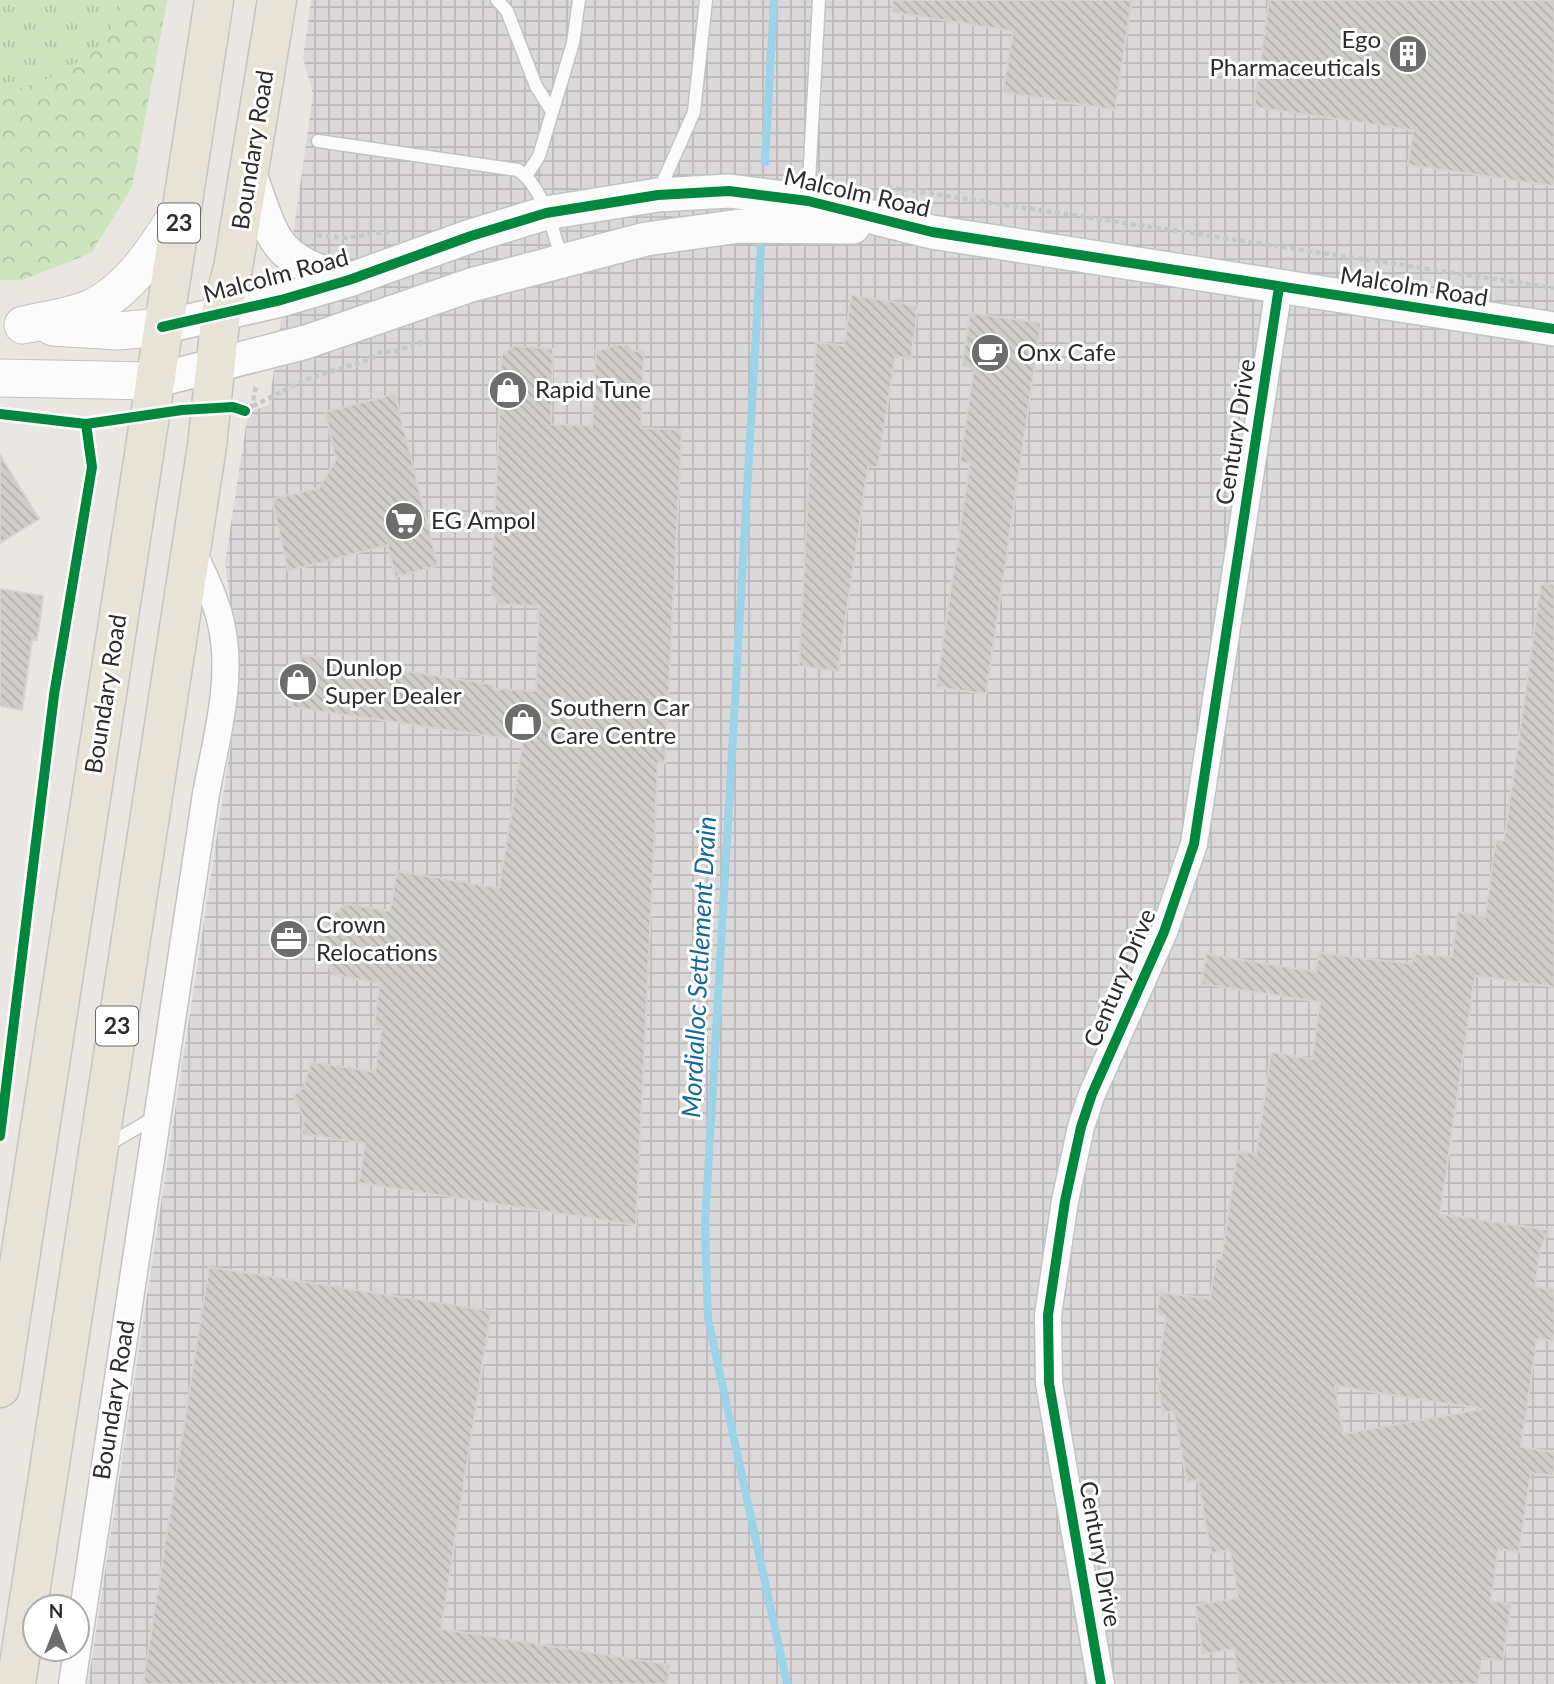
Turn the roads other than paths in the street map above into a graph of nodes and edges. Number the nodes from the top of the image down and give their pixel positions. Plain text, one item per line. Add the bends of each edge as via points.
1 (214, 0) edge
2 (277, 0) edge
3 (497, 0) edge
4 (579, 0) edge
5 (706, 0) edge
6 (819, 0) edge
7 (551, 110) junction
8 (318, 141) dead end
9 (250, 174) junction
10 (526, 176) junction
11 (657, 195) junction
12 (181, 209) junction
13 (547, 213) junction
14 (807, 213) junction
15 (562, 260) junction
16 (349, 281) junction
17 (1279, 287) junction
18 (221, 313) junction
19 (12, 325) edge
20 (162, 327) junction
21 (1554, 329) edge
22 (213, 367) junction
23 (0, 378) edge
24 (154, 381) junction
25 (191, 548) junction
26 (157, 1116) junction
27 (98, 1151) junction
28 (0, 1388) edge
29 (16, 1684) edge
30 (72, 1684) edge
31 (1101, 1684) edge

1 - 12 main road, Boundary Road / 23
2 - 9 main road, Boundary Road / 23
3 - 7 lane via 507,11 536,86
4 - 7 lane via 573,43
5 - 11 lane via 694,112
6 - 14 lane
7 - 10 lane via 539,156
8 - 10 lane via 500,166
9 - 16 street via 271,233 285,254 320,273
9 - 18 main road, Boundary Road / 23
10 - 13 lane
11 - 13 street, Malcolm Road
11 - 14 street, Malcolm Road via 729,191
12 - 19 main road via 117,293 90,308
12 - 20 main road, Boundary Road / 23
13 - 15 lane
13 - 16 street, Malcolm Road
14 - 15 street, Malcolm Road via 646,239
14 - 17 street, Malcolm Road
15 - 22 street, Malcolm Road
16 - 18 street, Malcolm Road
17 - 21 street, Malcolm Road
17 - 31 street, Century Drive via 1194,844 1164,932 1081,1127 1048,1315 1049,1383
18 - 20 street, Malcolm Road
18 - 22 main road, Boundary Road / 23
19 - 20 main road via 118,331
20 - 24 main road, Boundary Road / 23
22 - 24 street, Malcolm Road
22 - 25 main road, Boundary Road / 23 via 236,409
23 - 24 main road
24 - 28 main road, Boundary Road / 23
25 - 26 street, Boundary Road via 222,625 225,674
25 - 27 main road, Boundary Road / 23
26 - 27 lane
26 - 30 street, Boundary Road
27 - 29 main road, Boundary Road / 23

